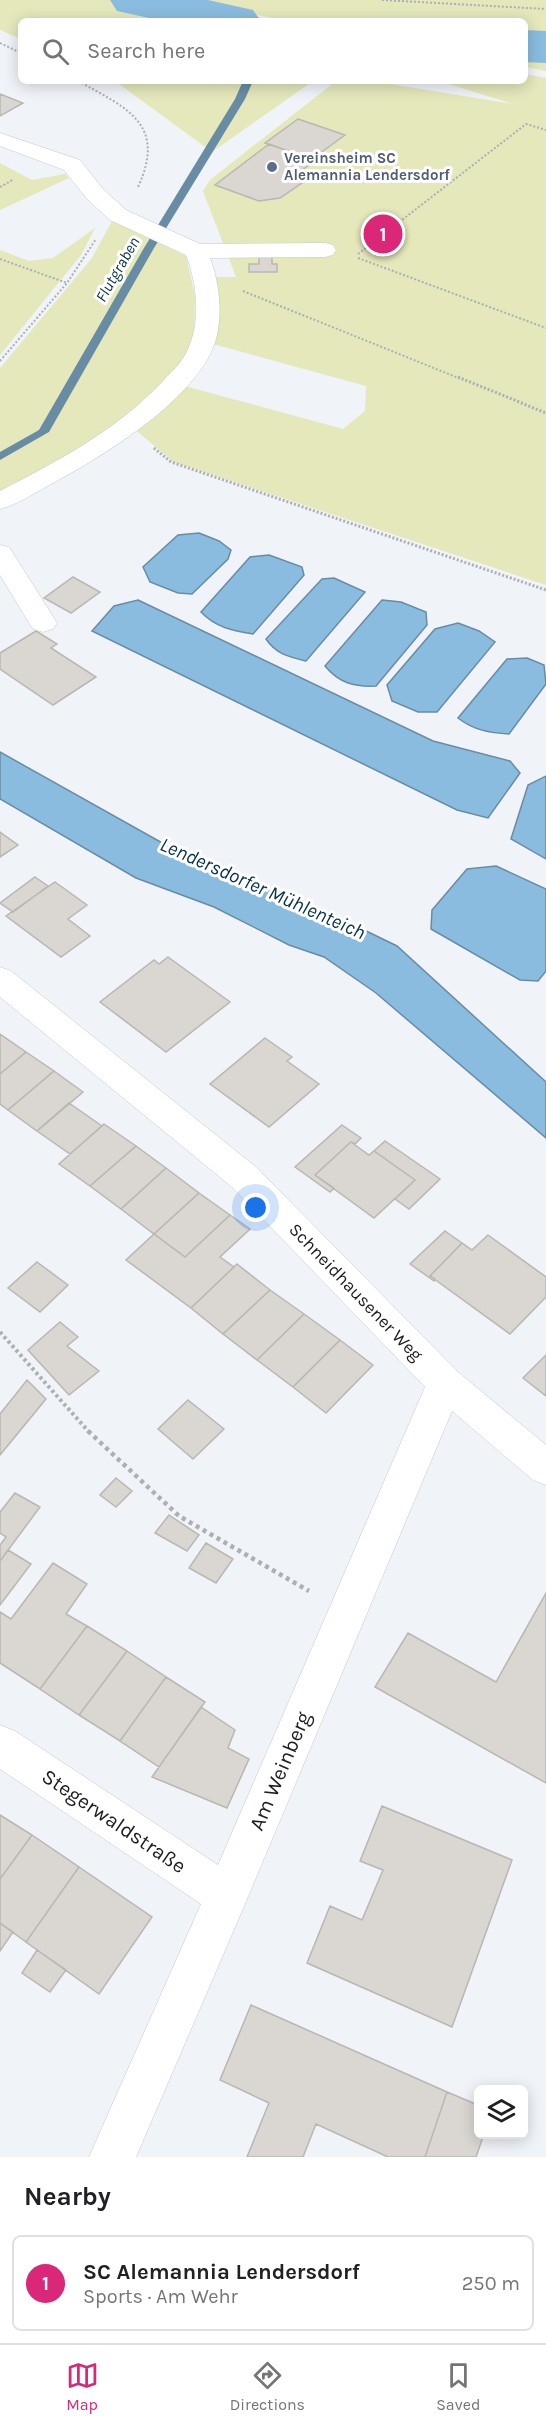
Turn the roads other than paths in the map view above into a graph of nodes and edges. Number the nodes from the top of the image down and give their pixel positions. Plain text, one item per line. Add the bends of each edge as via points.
1 (0, 139) edge
2 (325, 250) dead end
3 (196, 251) junction
4 (0, 501) edge
5 (0, 553) edge
6 (43, 623) dead end
7 (0, 979) edge
8 (445, 1383) junction
9 (546, 1468) edge
10 (0, 1745) edge
11 (227, 1896) junction
12 (112, 2157) edge

1 - 3 street via 72,165 94,194 118,215
2 - 3 street
3 - 4 street via 204,268 207,297 203,343 191,364 128,427 86,455
5 - 6 street
7 - 8 street, Schneidhausener Weg via 244,1177
8 - 9 street, Schneidhausener Weg
8 - 11 street, Am Weinberg
10 - 11 street, Stegerwaldstraße
11 - 12 street, Am Weinberg

